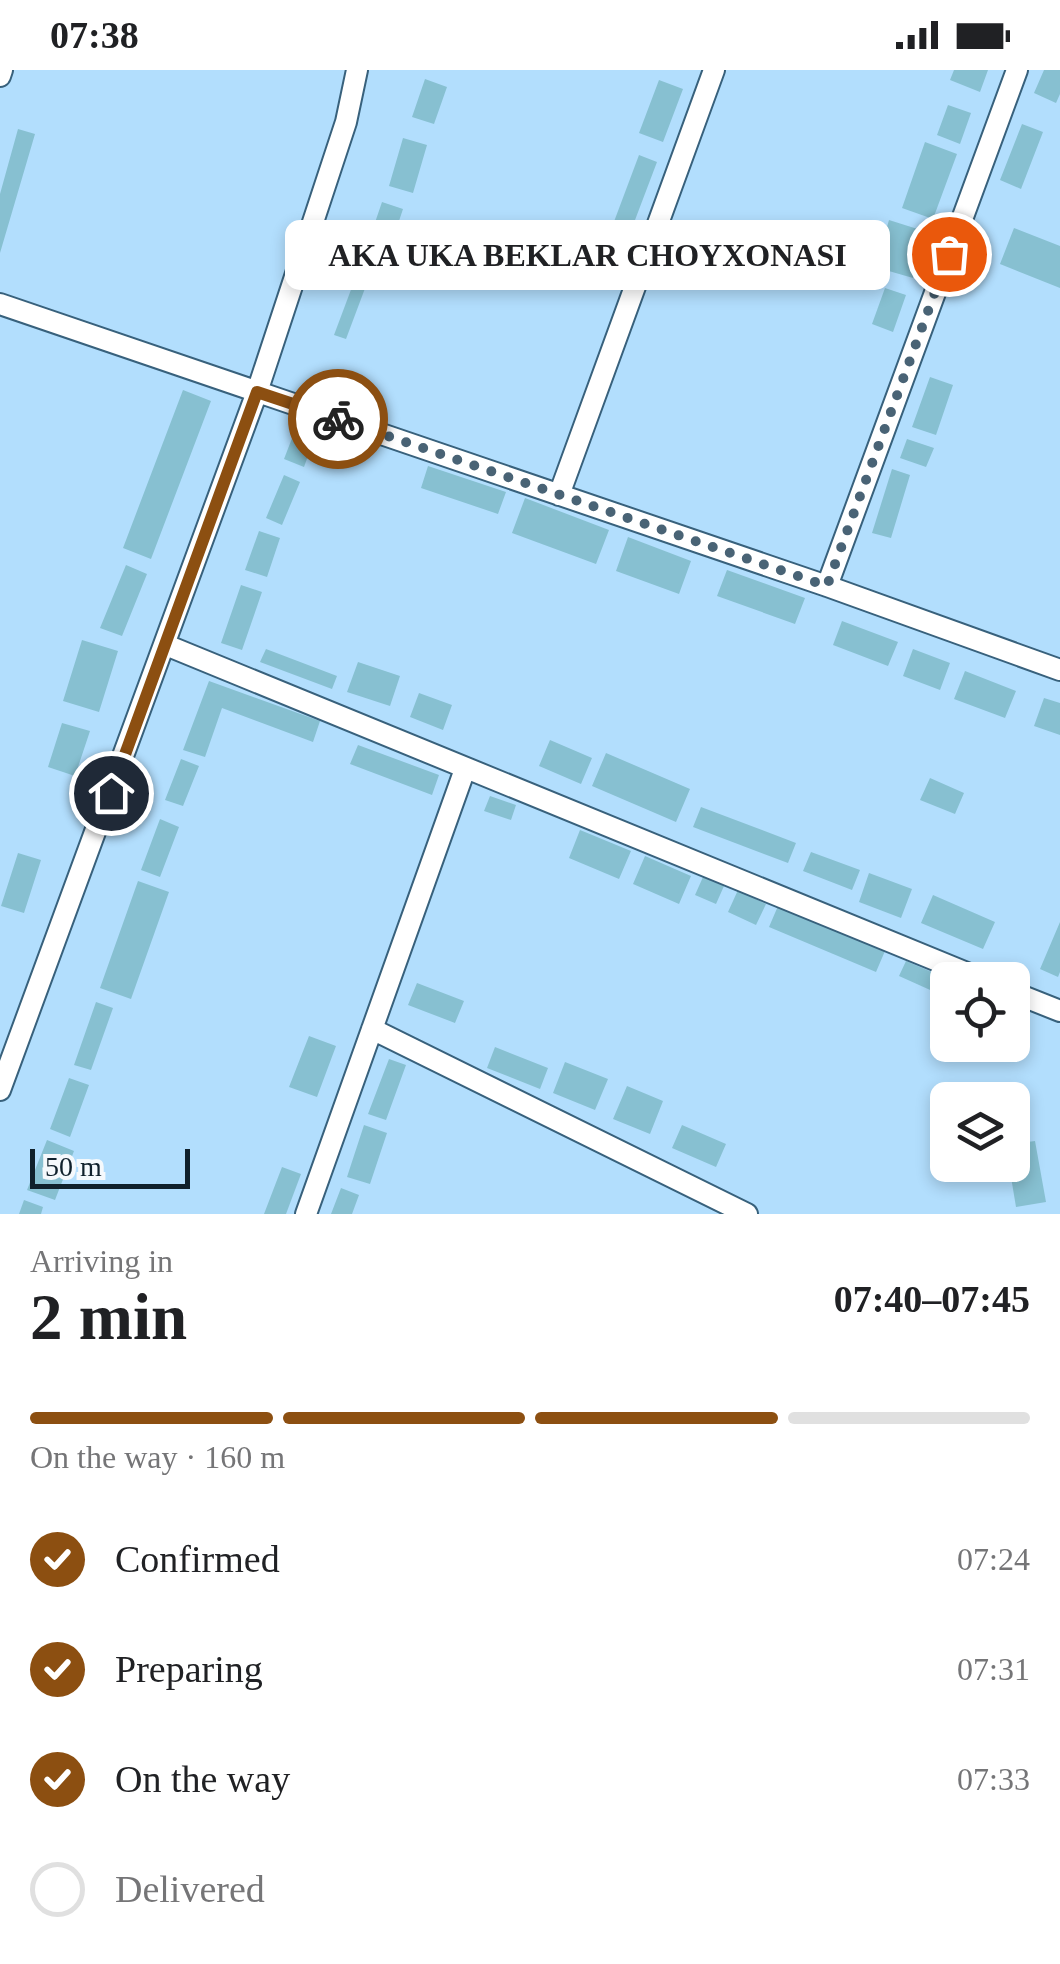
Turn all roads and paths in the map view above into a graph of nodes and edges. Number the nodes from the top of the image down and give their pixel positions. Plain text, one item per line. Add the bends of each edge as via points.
1 (357, 70) edge
2 (714, 70) edge
3 (1016, 70) edge
4 (0, 304) edge
5 (257, 392) junction
6 (558, 495) junction
7 (827, 586) junction
8 (166, 644) junction
9 (1060, 670) edge
10 (465, 769) junction
11 (940, 962) edge
12 (1030, 999) edge
13 (1060, 1011) edge
14 (372, 1029) junction
15 (0, 1090) edge
16 (306, 1214) edge
17 (748, 1214) edge

1 - 5 street
2 - 6 street
3 - 7 street
4 - 5 street
5 - 6 street
5 - 8 street
6 - 7 street
7 - 9 street
8 - 10 street
8 - 15 street
10 - 11 street
10 - 14 street
12 - 13 street
14 - 16 street
14 - 17 street

